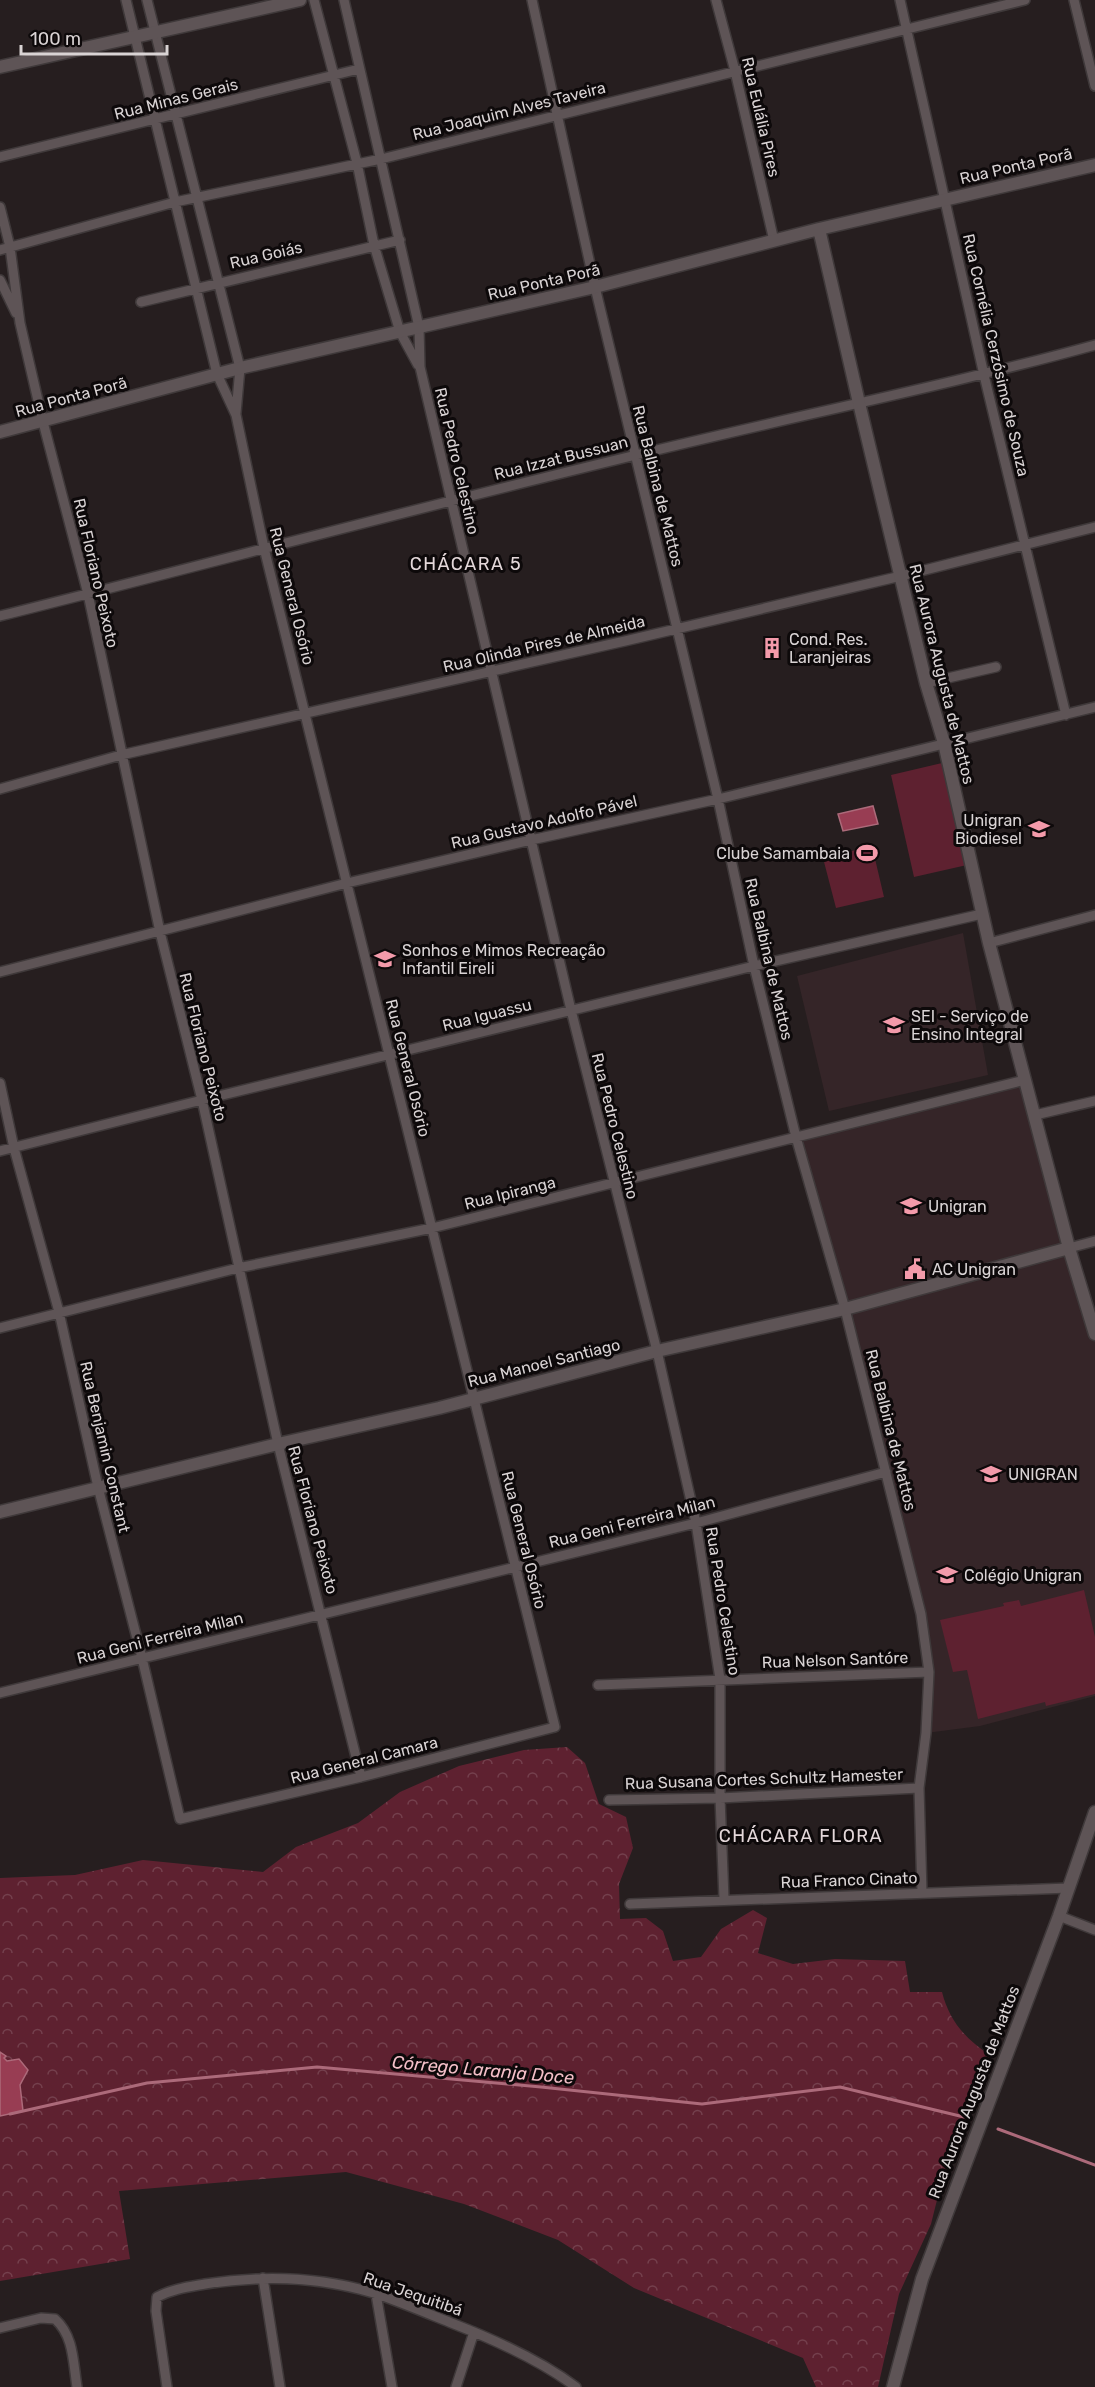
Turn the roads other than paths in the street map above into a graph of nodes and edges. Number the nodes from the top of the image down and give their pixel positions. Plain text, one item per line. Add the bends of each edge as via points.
1 (126, 0) edge
2 (147, 0) edge
3 (300, 0) edge
4 (314, 0) edge
5 (344, 0) edge
6 (532, 0) edge
7 (716, 0) edge
8 (900, 0) edge
9 (1025, 0) edge
10 (1074, 0) edge
11 (906, 29) junction
12 (155, 32) junction
13 (135, 37) junction
14 (0, 67) edge
15 (359, 69) junction
16 (735, 71) junction
17 (334, 76) junction
18 (1095, 87) edge
19 (176, 114) junction
20 (556, 115) junction
21 (155, 120) junction
22 (0, 157) edge
23 (381, 159) junction
24 (357, 163) junction
25 (1095, 165) edge
26 (196, 198) junction
27 (944, 200) junction
28 (175, 202) junction
29 (0, 207) edge
30 (819, 229) junction
31 (400, 240) junction
32 (774, 241) junction
33 (374, 245) junction
34 (10, 247) junction
35 (0, 250) edge
36 (0, 280) edge
37 (218, 281) junction
38 (595, 287) junction
39 (197, 288) junction
40 (141, 302) dead end
41 (20, 323) junction
42 (419, 327) junction
43 (400, 332) junction
44 (1095, 345) edge
45 (420, 367) junction
46 (240, 368) junction
47 (217, 374) junction
48 (984, 375) junction
49 (858, 403) junction
50 (236, 415) junction
51 (43, 422) junction
52 (0, 432) edge
53 (636, 455) junction
54 (452, 500) junction
55 (1095, 527) edge
56 (1025, 545) junction
57 (264, 548) junction
58 (901, 576) junction
59 (88, 594) junction
60 (0, 616) edge
61 (678, 628) junction
62 (996, 667) dead end
63 (491, 672) junction
64 (926, 683) junction
65 (1095, 707) edge
66 (305, 715) junction
67 (1066, 715) junction
68 (944, 743) junction
69 (121, 755) junction
70 (0, 789) edge
71 (718, 799) junction
72 (531, 840) junction
73 (347, 883) junction
74 (982, 914) junction
75 (1095, 915) edge
76 (160, 932) junction
77 (989, 943) junction
78 (754, 966) junction
79 (0, 972) edge
80 (571, 1010) junction
81 (389, 1054) junction
82 (1025, 1080) junction
83 (0, 1083) edge
84 (202, 1100) junction
85 (1095, 1101) edge
86 (1035, 1115) junction
87 (796, 1137) junction
88 (14, 1148) junction
89 (0, 1152) edge
90 (614, 1182) junction
91 (432, 1228) junction
92 (1095, 1241) edge
93 (1070, 1248) junction
94 (238, 1268) junction
95 (845, 1309) junction
96 (59, 1312) junction
97 (0, 1328) edge
98 (1095, 1334) edge
99 (657, 1351) junction
100 (474, 1398) junction
101 (278, 1444) junction
102 (886, 1472) junction
103 (98, 1487) junction
104 (0, 1512) edge
105 (696, 1523) junction
106 (515, 1566) junction
107 (322, 1613) junction
108 (142, 1658) junction
109 (929, 1672) junction
110 (720, 1679) junction
111 (598, 1685) dead end
112 (0, 1693) edge
113 (555, 1727) joint
114 (361, 1777) junction
115 (919, 1788) junction
116 (720, 1798) junction
117 (609, 1800) dead end
118 (1095, 1812) edge
119 (180, 1819) joint
120 (1069, 1888) junction
121 (922, 1893) junction
122 (724, 1899) junction
123 (630, 1904) dead end
124 (1059, 1916) junction
125 (1095, 1930) edge
126 (263, 2278) junction
127 (376, 2294) junction
128 (0, 2328) edge
129 (474, 2332) junction
130 (574, 2386) edge
131 (77, 2387) edge
132 (167, 2387) edge
133 (280, 2387) edge
134 (392, 2387) edge
135 (456, 2387) edge
136 (893, 2387) edge

1 - 13 street, Rua General Osório
2 - 12 street, Rua General Osório
3 - 12 street
4 - 17 street, Rua Pedro Celestino
5 - 15 street, Rua Pedro Celestino
6 - 20 street, Rua Balbina de Mattos
7 - 16 street, Rua Eulália Pires
8 - 11 street, Rua Cornélia Cerzósimo de Souza
9 - 11 street, Rua Joaquim Alves Taveira
10 - 18 street
11 - 16 street, Rua Joaquim Alves Taveira
11 - 27 street, Rua Cornélia Cerzósimo de Souza
12 - 13 street
12 - 19 street, Rua General Osório
13 - 14 street
13 - 21 street, Rua General Osório
15 - 17 street, Rua Minas Gerais
15 - 23 street, Rua Pedro Celestino
16 - 20 street, Rua Joaquim Alves Taveira
16 - 32 street, Rua Eulália Pires
17 - 19 street, Rua Minas Gerais
17 - 24 street, Rua Pedro Celestino
19 - 21 street, Rua Minas Gerais
19 - 26 street, Rua General Osório
20 - 23 street, Rua Joaquim Alves Taveira
20 - 38 street, Rua Balbina de Mattos
21 - 22 street, Rua Minas Gerais
21 - 28 street, Rua General Osório
23 - 24 street, Rua Joaquim Alves Taveira
23 - 31 street, Rua Pedro Celestino
24 - 26 street, Rua Joaquim Alves Taveira
24 - 33 street, Rua Pedro Celestino
25 - 27 street, Rua Ponta Porã
26 - 28 street, Rua Joaquim Alves Taveira
26 - 37 street, Rua General Osório
27 - 30 street, Rua Ponta Porã
27 - 48 street, Rua Cornélia Cerzósimo de Souza
28 - 34 street, Rua Joaquim Alves Taveira
28 - 39 street, Rua General Osório
29 - 34 street, Rua Floriano Peixoto
30 - 32 street, Rua Ponta Porã
30 - 49 street, Rua Aurora Augusta de Mattos
31 - 33 street, Rua Goiás
31 - 42 street, Rua Pedro Celestino
32 - 38 street, Rua Ponta Porã
33 - 37 street, Rua Goiás
33 - 43 street, Rua Pedro Celestino
34 - 35 street, Rua Joaquim Alves Taveira
34 - 41 street, Rua Floriano Peixoto
36 - 41 street, Rua Floriano Peixoto
37 - 39 street, Rua Goiás
37 - 46 street, Rua General Osório
38 - 42 street, Rua Ponta Porã
38 - 53 street, Rua Balbina de Mattos
39 - 40 street, Rua Goiás
39 - 47 street, Rua General Osório
41 - 51 street, Rua Floriano Peixoto
42 - 43 street, Rua Ponta Porã
42 - 45 street, Rua Pedro Celestino
43 - 45 street, Rua Pedro Celestino
43 - 46 street, Rua Ponta Porã
44 - 48 street, Rua Izzat Bussuan
45 - 54 street, Rua Pedro Celestino
46 - 47 street, Rua Ponta Porã
46 - 50 street, Rua General Osório
47 - 50 street, Rua General Osório
47 - 51 street, Rua Ponta Porã
48 - 49 street, Rua Izzat Bussuan
48 - 56 street, Rua Cornélia Cerzósimo de Souza
49 - 53 street, Rua Izzat Bussuan
49 - 58 street, Rua Aurora Augusta de Mattos
50 - 57 street, Rua General Osório
51 - 52 street, Rua Ponta Porã
51 - 59 street, Rua Floriano Peixoto
53 - 54 street, Rua Izzat Bussuan
53 - 61 street, Rua Balbina de Mattos
54 - 57 street, Rua Izzat Bussuan
54 - 63 street, Rua Pedro Celestino
55 - 56 street, Rua Olinda Pires de Almeida
56 - 58 street, Rua Olinda Pires de Almeida
56 - 67 street, Rua Cornélia Cerzósimo de Souza
57 - 59 street, Rua Izzat Bussuan
57 - 66 street, Rua General Osório
58 - 61 street, Rua Olinda Pires de Almeida
58 - 64 street, Rua Aurora Augusta de Mattos
59 - 60 street, Rua Izzat Bussuan
59 - 69 street, Rua Floriano Peixoto
61 - 63 street, Rua Olinda Pires de Almeida
61 - 71 street, Rua Balbina de Mattos
62 - 64 street
63 - 66 street, Rua Olinda Pires de Almeida
63 - 72 street, Rua Pedro Celestino
64 - 68 street, Rua Aurora Augusta de Mattos
65 - 67 street, Rua Gustavo Adolfo Pável
66 - 69 street, Rua Olinda Pires de Almeida
66 - 73 street, Rua General Osório
67 - 68 street, Rua Gustavo Adolfo Pável
68 - 71 street, Rua Gustavo Adolfo Pável
68 - 74 street, Rua Aurora Augusta de Mattos
69 - 70 street, Rua Olinda Pires de Almeida
69 - 76 street, Rua Floriano Peixoto
71 - 72 street, Rua Gustavo Adolfo Pável
71 - 78 street, Rua Balbina de Mattos
72 - 73 street, Rua Gustavo Adolfo Pável
72 - 80 street, Rua Pedro Celestino
73 - 76 street, Rua Gustavo Adolfo Pável
73 - 81 street, Rua General Osório
74 - 77 street, Rua Aurora Augusta de Mattos
74 - 78 street, Rua Iguassu
75 - 77 street
76 - 79 street, Rua Gustavo Adolfo Pável
76 - 84 street, Rua Floriano Peixoto
77 - 82 street, Rua Aurora Augusta de Mattos
78 - 80 street, Rua Iguassu
78 - 87 street, Rua Balbina de Mattos
80 - 81 street, Rua Iguassu
80 - 90 street, Rua Pedro Celestino
81 - 84 street, Rua Iguassu
81 - 91 street, Rua General Osório
82 - 86 street, Rua Aurora Augusta de Mattos
82 - 87 street, Rua Ipiranga
83 - 88 street, Rua Benjamin Constant
84 - 88 street, Rua Iguassu
84 - 94 street, Rua Floriano Peixoto
85 - 86 street
86 - 93 street, Rua Aurora Augusta de Mattos
87 - 90 street, Rua Ipiranga
87 - 95 street, Rua Balbina de Mattos
88 - 89 street, Rua Iguassu
88 - 96 street, Rua Benjamin Constant
90 - 91 street, Rua Ipiranga
90 - 99 street, Rua Pedro Celestino
91 - 94 street, Rua Ipiranga
91 - 100 street, Rua General Osório
92 - 93 street, Rua Manoel Santiago
93 - 95 street, Rua Manoel Santiago
93 - 98 street, Rua Aurora Augusta de Mattos
94 - 96 street, Rua Ipiranga
94 - 101 street, Rua Floriano Peixoto
95 - 99 street, Rua Manoel Santiago
95 - 102 street, Rua Balbina de Mattos
96 - 97 street, Rua Ipiranga
96 - 103 street, Rua Benjamin Constant
99 - 100 street, Rua Manoel Santiago
99 - 105 street, Rua Pedro Celestino
100 - 101 street, Rua Manoel Santiago
100 - 106 street, Rua General Osório
101 - 103 street, Rua Manoel Santiago
101 - 107 street, Rua Floriano Peixoto
102 - 105 street, Rua Geni Ferreira Milan
102 - 109 street, Rua Balbina de Mattos via 921,1614
103 - 104 street, Rua Manoel Santiago
103 - 108 street, Rua Benjamin Constant
105 - 106 street, Rua Geni Ferreira Milan
105 - 110 street, Rua Pedro Celestino
106 - 107 street, Rua Geni Ferreira Milan
106 - 113 street, Rua General Osório
107 - 108 street, Rua Geni Ferreira Milan
107 - 114 street, Rua Floriano Peixoto
108 - 112 street, Rua Geni Ferreira Milan
108 - 119 street, Rua Benjamin Constant
109 - 110 street, Rua Nelson Santóre
109 - 115 street, Rua Balbina de Mattos
110 - 111 street, Rua Nelson Santóre
110 - 116 street, Rua Pedro Celestino
113 - 114 street, Rua General Camara
114 - 119 street, Rua General Camara
115 - 116 street, Rua Susana Cortes Schultz Hamester
115 - 121 street, Rua Balbina de Mattos
116 - 117 street, Rua Susana Cortes Schultz Hamester
116 - 122 street, Rua Pedro Celestino
118 - 120 street, Rua Aurora Augusta de Mattos
120 - 121 street, Rua Franco Cinato
120 - 124 street, Rua Aurora Augusta de Mattos
121 - 122 street, Rua Franco Cinato
122 - 123 street, Rua Franco Cinato
124 - 125 street
124 - 136 street, Rua Aurora Augusta de Mattos via 922,2279
126 - 127 street, Rua Jequitibá via 319,2282
126 - 132 street, Rua Jequitibá via 169,2290 157,2296
126 - 133 street
127 - 129 street, Rua Jequitibá
127 - 134 street
128 - 131 street via 54,2319 69,2336
129 - 130 street, Rua Jequitibá via 523,2355
129 - 135 street

